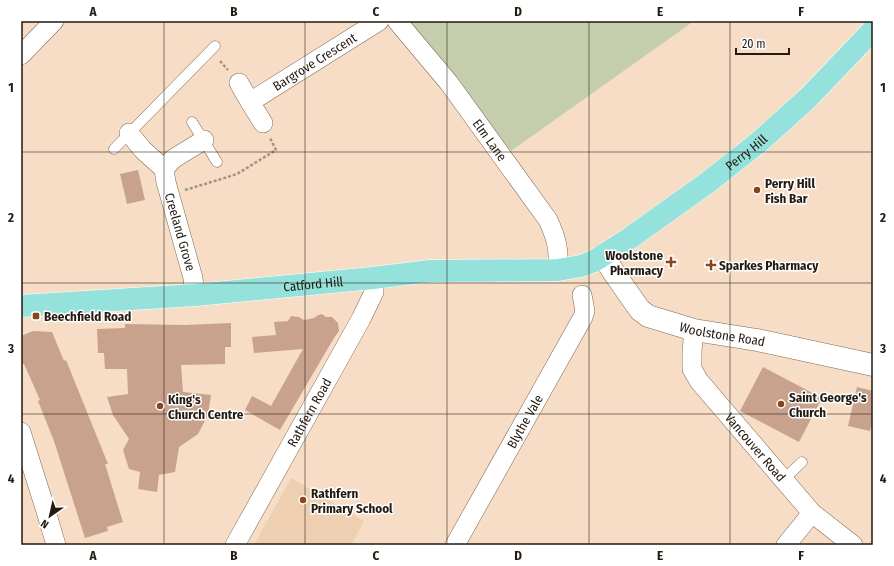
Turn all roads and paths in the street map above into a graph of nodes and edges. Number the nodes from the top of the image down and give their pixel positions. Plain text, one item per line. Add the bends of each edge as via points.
1 (54, 21) edge
2 (379, 21) edge
3 (397, 21) edge
4 (873, 30) edge
5 (215, 46) dead end
6 (21, 55) edge
7 (216, 57) dead end
8 (239, 82) joint
9 (250, 102) junction
10 (192, 122) dead end
11 (263, 123) joint
12 (129, 133) junction
13 (204, 140) junction
14 (114, 149) dead end
15 (217, 162) dead end
16 (164, 169) junction
17 (169, 195) junction
18 (603, 255) junction
19 (558, 270) junction
20 (372, 278) junction
21 (195, 295) junction
22 (582, 295) dead end
23 (21, 306) edge
24 (694, 330) junction
25 (873, 365) edge
26 (21, 432) edge
27 (802, 462) dead end
28 (783, 480) junction
29 (812, 513) junction
30 (56, 545) edge
31 (235, 545) edge
32 (455, 545) edge
33 (786, 545) edge
34 (853, 545) edge

1 - 6 street
2 - 9 street, Bargrove Crescent
3 - 19 street, Elm Lane via 448,83 548,220 556,239
4 - 18 main road, Perry Hill via 808,98 758,143 707,183
5 - 12 lane
7 - 8 path
8 - 9 street
9 - 11 street
10 - 13 lane
11 - 17 path via 276,150 237,174
12 - 14 lane
12 - 16 street
13 - 15 lane
13 - 16 street via 173,159
16 - 17 street, Creeland Grove
17 - 21 street, Creeland Grove via 193,278
18 - 19 main road, Catford Hill via 585,265
18 - 24 street, Woolstone Road via 640,310 648,316
19 - 20 main road, Catford Hill via 430,271
20 - 21 main road, Catford Hill
20 - 31 street, Rathfern Road via 374,292 361,318
21 - 23 main road, Catford Hill
22 - 32 street, Blythe Vale via 585,311 583,317
24 - 25 street, Woolstone Road via 756,340
24 - 28 street, Vancouver Road via 692,369 699,381
26 - 30 street
27 - 28 lane
28 - 29 street, Vancouver Road
29 - 33 street
29 - 34 street, Vancouver Road

